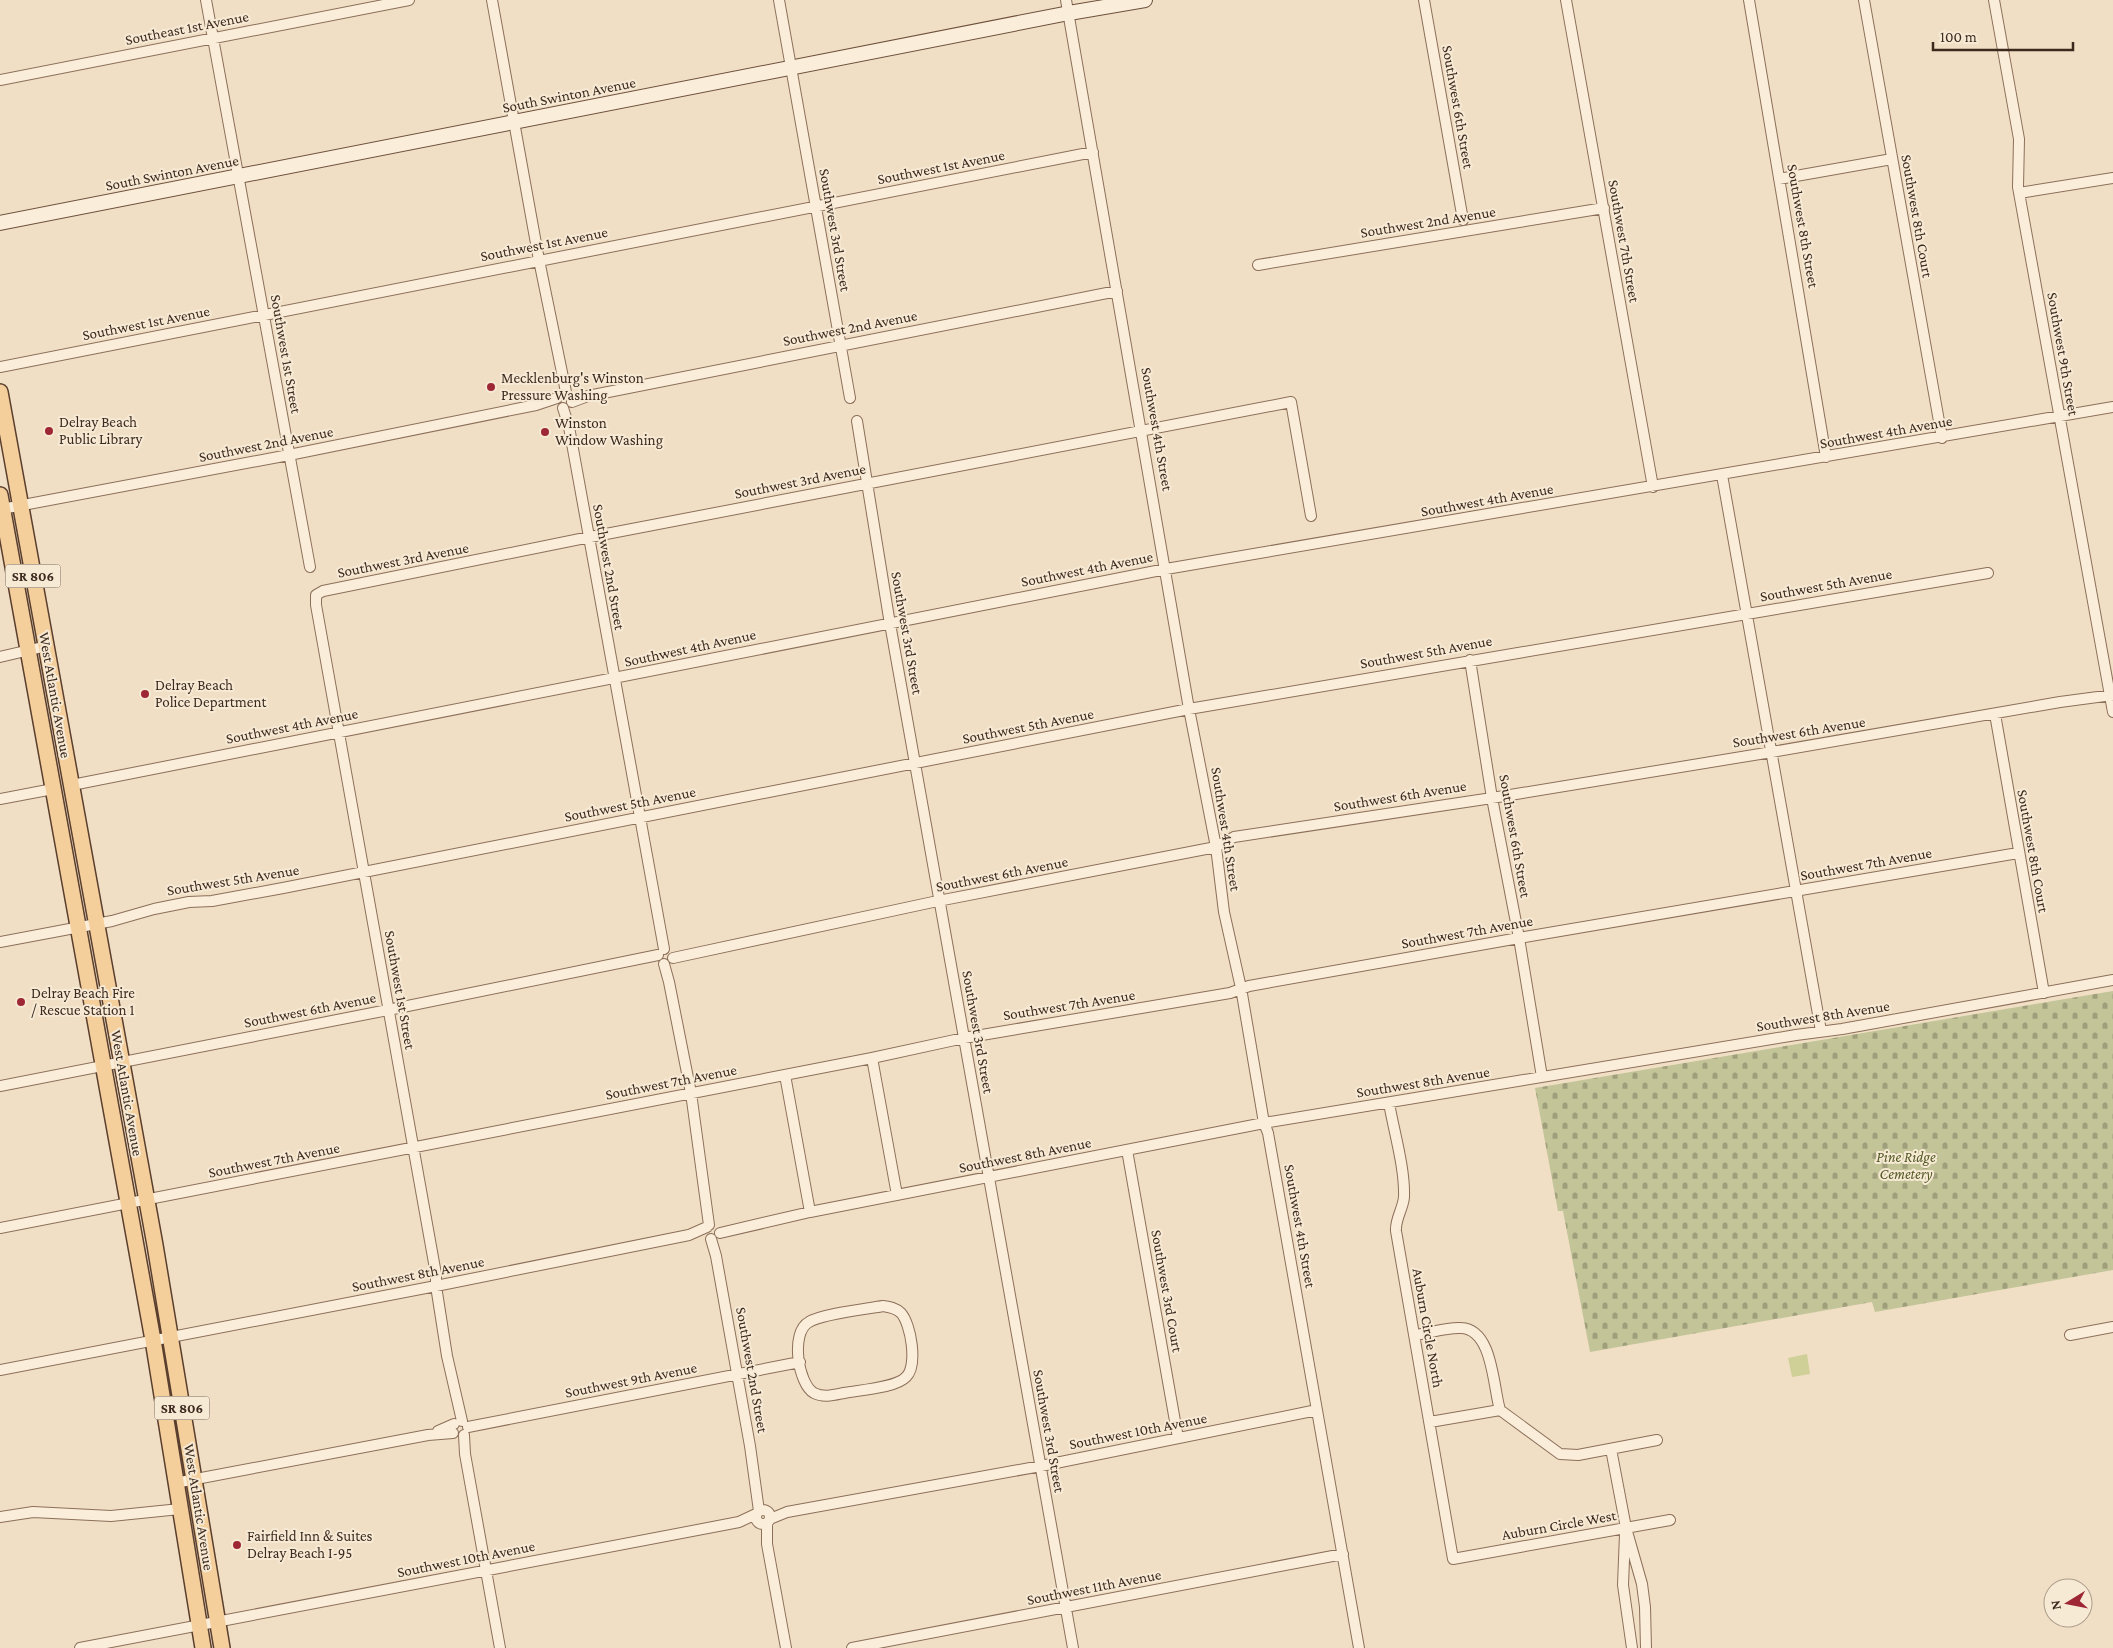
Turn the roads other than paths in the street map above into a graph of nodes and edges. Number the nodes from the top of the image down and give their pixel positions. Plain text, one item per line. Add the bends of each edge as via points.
1 (206, 0) edge
2 (409, 0) edge
3 (492, 0) edge
4 (778, 0) edge
5 (1145, 0) edge
6 (1424, 0) edge
7 (1566, 0) edge
8 (1749, 0) edge
9 (1864, 0) edge
10 (1994, 0) edge
11 (1068, 6) edge
12 (213, 39) junction
13 (791, 68) junction
14 (0, 80) edge
15 (514, 122) junction
16 (1093, 152) junction
17 (1892, 159) junction
18 (238, 176) junction
19 (2113, 178) edge
20 (1779, 179) junction
21 (2019, 194) junction
22 (816, 207) junction
23 (1604, 208) junction
24 (1463, 220) dead end
25 (0, 223) edge
26 (539, 260) junction
27 (1258, 265) dead end
28 (1117, 291) junction
29 (264, 316) junction
30 (840, 345) junction
31 (0, 367) edge
32 (0, 392) edge
33 (850, 398) dead end
34 (565, 400) junction
35 (2113, 407) edge
36 (2059, 416) junction
37 (857, 421) dead end
38 (1142, 430) junction
39 (1942, 438) junction
40 (289, 455) junction
41 (1826, 457) junction
42 (1722, 475) junction
43 (866, 483) junction
44 (1653, 487) junction
45 (1, 502) edge
46 (20, 505) junction
47 (1311, 516) dead end
48 (588, 538) junction
49 (310, 567) dead end
50 (1166, 569) junction
51 (1988, 573) dead end
52 (316, 595) joint
53 (1747, 614) junction
54 (890, 623) junction
55 (46, 646) junction
56 (28, 651) junction
57 (0, 657) edge
58 (1470, 660) junction
59 (614, 679) junction
60 (2111, 695) edge
61 (1189, 709) junction
62 (2113, 712) edge
63 (1995, 714) junction
64 (339, 732) junction
65 (45, 746) junction
66 (1772, 752) junction
67 (916, 764) junction
68 (72, 785) junction
69 (53, 788) junction
70 (1492, 798) junction
71 (0, 799) edge
72 (639, 818) junction
73 (79, 824) junction
74 (1216, 847) junction
75 (2018, 852) junction
76 (364, 872) junction
77 (1797, 891) junction
78 (940, 901) junction
79 (97, 924) junction
80 (78, 928) junction
81 (1519, 938) junction
82 (0, 942) edge
83 (665, 957) junction
84 (2113, 980) edge
85 (1241, 988) junction
86 (2044, 993) junction
87 (388, 1010) junction
88 (1821, 1031) junction
89 (964, 1038) junction
90 (872, 1058) junction
91 (122, 1062) junction
92 (103, 1066) junction
93 (785, 1075) junction
94 (1542, 1077) junction
95 (0, 1086) edge
96 (691, 1093) junction
97 (1389, 1103) junction
98 (1264, 1123) junction
99 (414, 1148) junction
100 (1127, 1150) junction
101 (989, 1177) junction
102 (896, 1195) junction
103 (147, 1200) junction
104 (128, 1204) junction
105 (810, 1212) junction
106 (0, 1228) edge
107 (713, 1231) junction
108 (436, 1286) junction
109 (2113, 1327) edge
110 (1415, 1335) junction
111 (2070, 1335) dead end
112 (170, 1338) junction
113 (153, 1340) junction
114 (800, 1362) junction
115 (0, 1370) edge
116 (738, 1374) junction
117 (1317, 1410) junction
118 (1500, 1410) junction
119 (1430, 1422) junction
120 (459, 1428) junction
121 (1178, 1438) junction
122 (1657, 1440) dead end
123 (1611, 1448) junction
124 (1041, 1466) junction
125 (194, 1479) junction
126 (176, 1482) junction
127 (180, 1509) junction
128 (0, 1517) edge
129 (763, 1517) junction
130 (1670, 1520) dead end
131 (1626, 1528) junction
132 (1343, 1554) junction
133 (1453, 1559) joint
134 (486, 1570) junction
135 (1066, 1608) junction
136 (217, 1622) junction
137 (199, 1625) junction
138 (80, 1648) edge
139 (203, 1648) edge
140 (222, 1648) edge
141 (500, 1648) edge
142 (786, 1648) edge
143 (852, 1648) edge
144 (1073, 1648) edge
145 (1359, 1648) edge
146 (1632, 1648) edge
147 (1646, 1648) edge

1 - 12 street, Southwest 1st Street
2 - 12 street, Southeast 1st Avenue
3 - 15 street, Southwest 2nd Street
4 - 13 street, Southwest 3rd Street
5 - 11 street, South Swinton Avenue
6 - 24 street, Southwest 6th Street
7 - 23 street, Southwest 7th Street
8 - 20 street, Southwest 8th Street
9 - 17 street, Southwest 8th Court
10 - 21 street, Southwest 9th Street via 2019,139
11 - 13 street, South Swinton Avenue
11 - 16 street, Southwest 4th Street
12 - 14 street, Southeast 1st Avenue
12 - 18 street, Southwest 1st Street
13 - 15 street, South Swinton Avenue
13 - 22 street, Southwest 3rd Street
15 - 18 street, South Swinton Avenue
15 - 26 street, Southwest 2nd Street
16 - 22 street, Southwest 1st Avenue
16 - 28 street, Southwest 4th Street
17 - 20 street
17 - 39 street, Southwest 8th Court
18 - 25 street, South Swinton Avenue
18 - 29 street, Southwest 1st Street
19 - 21 street
20 - 41 street, Southwest 8th Street
21 - 36 street, Southwest 9th Street
22 - 26 street, Southwest 1st Avenue
22 - 30 street, Southwest 3rd Street
23 - 27 street, Southwest 2nd Avenue
23 - 44 street, Southwest 7th Street
26 - 29 street, Southwest 1st Avenue
26 - 34 street, Southwest 2nd Street via 561,369 558,378
28 - 30 street, Southwest 2nd Avenue
28 - 38 street, Southwest 4th Street
29 - 31 street, Southwest 1st Avenue
29 - 40 street, Southwest 1st Street
30 - 33 street, Southwest 3rd Street
30 - 34 street, Southwest 2nd Avenue
32 - 46 main road, West Atlantic Avenue / SR 806
34 - 40 street, Southwest 2nd Avenue
34 - 48 street, Southwest 2nd Street
35 - 36 street, Southwest 4th Avenue
36 - 39 street, Southwest 4th Avenue
36 - 60 street, Southwest 9th Street
37 - 43 street, Southwest 3rd Street
38 - 43 street, Southwest 3rd Avenue
38 - 47 street, Southwest 3rd Avenue via 1291,402
38 - 50 street, Southwest 4th Street
39 - 41 street, Southwest 4th Avenue
40 - 46 street, Southwest 2nd Avenue
40 - 49 street, Southwest 1st Street
41 - 42 street, Southwest 4th Avenue
42 - 44 street, Southwest 4th Avenue
42 - 53 street
43 - 48 street, Southwest 3rd Avenue
43 - 54 street, Southwest 3rd Street
44 - 50 street, Southwest 4th Avenue
45 - 46 street, Southwest 2nd Avenue
45 - 56 main road, West Atlantic Avenue / SR 806
46 - 55 main road, West Atlantic Avenue / SR 806
48 - 52 street, Southwest 3rd Avenue
48 - 59 street, Southwest 2nd Street
50 - 54 street, Southwest 4th Avenue
50 - 61 street, Southwest 4th Street
51 - 53 street, Southwest 5th Avenue
52 - 64 street, Southwest 1st Street
53 - 58 street, Southwest 5th Avenue
53 - 66 street
54 - 59 street, Southwest 4th Avenue
54 - 67 street, Southwest 3rd Street
55 - 56 street
55 - 68 main road, West Atlantic Avenue / SR 806
56 - 57 street
56 - 65 main road, West Atlantic Avenue / SR 806
58 - 61 street, Southwest 5th Avenue
58 - 70 street, Southwest 6th Street
59 - 64 street, Southwest 4th Avenue
59 - 72 street, Southwest 2nd Street
60 - 62 street, Southwest 9th Street
60 - 63 street, Southwest 6th Avenue
61 - 67 street, Southwest 5th Avenue
61 - 74 street, Southwest 4th Street
63 - 66 street, Southwest 6th Avenue
63 - 75 street, Southwest 8th Court
64 - 68 street, Southwest 4th Avenue
64 - 76 street, Southwest 1st Street
65 - 68 main road via 56,773
65 - 69 main road, West Atlantic Avenue / SR 806
66 - 70 street, Southwest 6th Avenue
66 - 77 street
67 - 72 street, Southwest 5th Avenue
67 - 78 street, Southwest 3rd Street
68 - 73 main road, West Atlantic Avenue / SR 806
69 - 71 street
69 - 73 main road via 60,790 69,801
69 - 80 main road, West Atlantic Avenue / SR 806
70 - 74 street, Southwest 6th Avenue via 1234,837
70 - 81 street, Southwest 6th Street
72 - 76 street, Southwest 5th Avenue
72 - 83 street, Southwest 2nd Street
73 - 79 main road, West Atlantic Avenue / SR 806
74 - 78 street, Southwest 6th Avenue
74 - 85 street, Southwest 4th Street via 1224,912
75 - 77 street, Southwest 7th Avenue
75 - 86 street, Southwest 8th Court
76 - 79 street, Southwest 5th Avenue via 212,901 162,907
76 - 87 street, Southwest 1st Street
77 - 81 street, Southwest 7th Avenue
77 - 88 street
78 - 83 street, Southwest 6th Avenue
78 - 89 street, Southwest 3rd Street
79 - 80 street, Southwest 5th Avenue
79 - 91 main road, West Atlantic Avenue / SR 806
80 - 82 street, Southwest 5th Avenue
80 - 92 main road, West Atlantic Avenue / SR 806
81 - 85 street, Southwest 7th Avenue
81 - 94 street, Southwest 6th Street
83 - 87 street, Southwest 6th Avenue
83 - 96 street, Southwest 2nd Street
84 - 86 street, Southwest 8th Avenue
85 - 89 street, Southwest 7th Avenue via 1230,993
85 - 98 street, Southwest 4th Street
86 - 88 street, Southwest 8th Avenue
87 - 91 street, Southwest 6th Avenue
87 - 99 street, Southwest 1st Street
88 - 94 street, Southwest 8th Avenue
89 - 90 street, Southwest 7th Avenue
89 - 101 street, Southwest 3rd Street
90 - 93 street, Southwest 7th Avenue
90 - 102 street
91 - 92 street, Southwest 6th Avenue
91 - 103 main road, West Atlantic Avenue / SR 806
92 - 95 street, Southwest 6th Avenue
92 - 104 main road, West Atlantic Avenue / SR 806
93 - 96 street, Southwest 7th Avenue
93 - 105 street
94 - 97 street, Southwest 8th Avenue
96 - 99 street, Southwest 7th Avenue
96 - 107 street, Southwest 2nd Street via 706,1199 712,1205
97 - 98 street, Southwest 8th Avenue
97 - 110 street, Auburn Circle North via 1403,1182 1396,1231
98 - 100 street, Southwest 8th Avenue
98 - 117 street, Southwest 4th Street
99 - 103 street, Southwest 7th Avenue
99 - 108 street, Southwest 1st Street
100 - 101 street, Southwest 8th Avenue
100 - 121 street, Southwest 3rd Court
101 - 102 street, Southwest 8th Avenue
101 - 124 street, Southwest 3rd Street
102 - 105 street, Southwest 8th Avenue
103 - 104 street, Southwest 7th Avenue
103 - 112 main road, West Atlantic Avenue / SR 806
104 - 106 street, Southwest 7th Avenue
104 - 113 main road, West Atlantic Avenue / SR 806
105 - 107 street, Southwest 8th Avenue via 741,1227 725,1224
107 - 108 street, Southwest 8th Avenue
107 - 116 street, Southwest 2nd Street
108 - 112 street, Southwest 8th Avenue
108 - 120 street, Southwest 1st Street via 456,1390 453,1405
109 - 111 street
110 - 118 street via 1460,1328 1479,1335 1486,1346
110 - 119 street, Auburn Circle North
112 - 113 street, Southwest 8th Avenue
112 - 125 main road, West Atlantic Avenue / SR 806
113 - 115 street, Southwest 8th Avenue
113 - 126 main road, West Atlantic Avenue / SR 806
114 - 114 street via 797,1338 809,1321 883,1306 897,1310 908,1325 913,1364 907,1377 901,1381 822,1396 809,1390 805,1384
114 - 116 street, Southwest 9th Avenue
116 - 120 street, Southwest 9th Avenue
116 - 129 street, Southwest 2nd Street
117 - 121 street, Southwest 10th Avenue
117 - 132 street, Southwest 4th Street
118 - 119 street
118 - 123 street via 1560,1454 1578,1455
119 - 133 street, Auburn Circle North
120 - 125 street, Southwest 9th Avenue
120 - 134 street, Southwest 1st Street
121 - 124 street, Southwest 10th Avenue
122 - 123 street
123 - 131 street
124 - 129 street, Southwest 10th Avenue
124 - 135 street, Southwest 3rd Street
125 - 126 street, Southwest 9th Avenue
125 - 136 main road, West Atlantic Avenue / SR 806
126 - 127 main road, West Atlantic Avenue / SR 806
127 - 128 street via 111,1516 33,1512
127 - 137 main road, West Atlantic Avenue / SR 806
129 - 134 street, Southwest 10th Avenue
129 - 142 street, Southwest 2nd Street
130 - 131 street, Auburn Circle West
131 - 133 street, Auburn Circle West
131 - 146 street via 1623,1585
131 - 147 street via 1642,1584
132 - 135 street, Southwest 11th Avenue
132 - 145 street, Southwest 4th Street
134 - 136 street, Southwest 10th Avenue
134 - 141 street, Southwest 1st Street
135 - 143 street, Southwest 11th Avenue
135 - 144 street, Southwest 3rd Street
136 - 137 street, Southwest 10th Avenue
136 - 140 main road, West Atlantic Avenue / SR 806
137 - 138 street, Southwest 10th Avenue
137 - 139 main road, West Atlantic Avenue / SR 806

